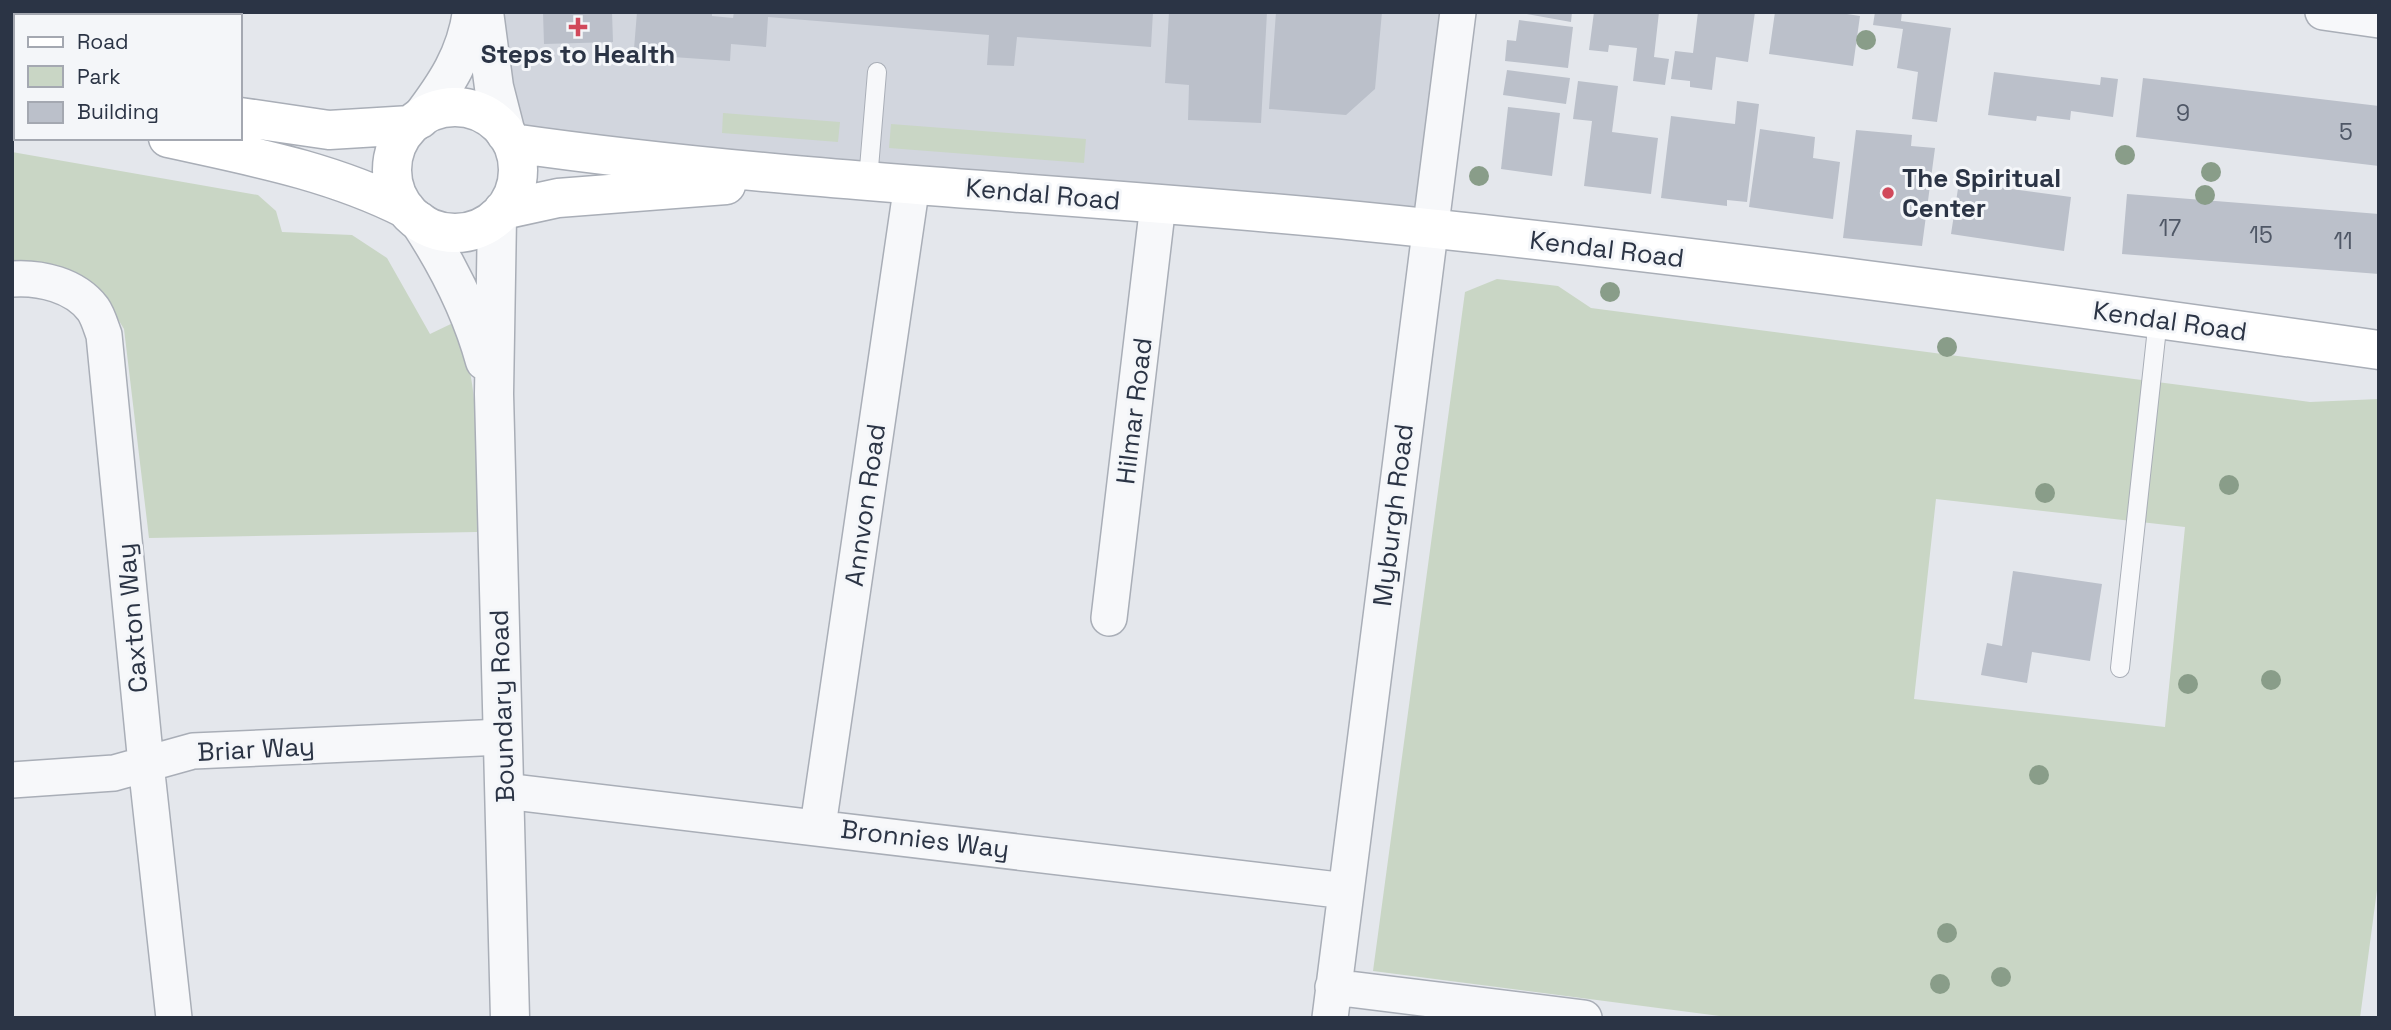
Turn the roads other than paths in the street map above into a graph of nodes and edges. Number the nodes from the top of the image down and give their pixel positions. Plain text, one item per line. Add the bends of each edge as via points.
1 (472, 12) edge
2 (484, 12) edge
3 (1458, 12) edge
4 (2323, 12) edge
5 (2379, 20) edge
6 (877, 72) dead end
7 (242, 117) edge
8 (416, 122) junction
9 (509, 138) junction
10 (177, 140) edge
11 (850, 178) junction
12 (912, 184) junction
13 (1158, 204) junction
14 (500, 214) junction
15 (412, 215) junction
16 (1429, 229) junction
17 (12, 279) edge
18 (2158, 319) junction
19 (2379, 349) edge
20 (494, 394) junction
21 (1109, 618) dead end
22 (2120, 668) dead end
23 (502, 737) junction
24 (146, 764) junction
25 (12, 780) edge
26 (505, 791) junction
27 (818, 826) junction
28 (1346, 891) junction
29 (1331, 1002) edge
30 (174, 1018) edge
31 (510, 1018) edge
32 (1584, 1018) edge

1 - 8 street via 454,71
2 - 9 street via 494,87
3 - 16 street, Myburgh Road
4 - 5 street
6 - 11 lane
7 - 8 main road via 329,130
8 - 9 main road via 459,107 486,115
8 - 15 main road via 397,146 392,173 398,198
9 - 11 main road, Kendal Road via 619,157
9 - 14 main road via 517,183
10 - 15 main road via 306,169 371,191
11 - 12 main road, Kendal Road
11 - 14 main road, Kendal Road via 558,198
12 - 13 main road, Kendal Road
12 - 27 street, Annvon Road
13 - 16 main road, Kendal Road
13 - 21 street, Hilmar Road
14 - 15 main road via 479,228 454,233
14 - 20 street, Boundary Road
15 - 20 street, Boundary Road via 442,257 468,310
16 - 18 main road, Kendal Road
16 - 28 street, Myburgh Road
17 - 24 street, Caxton Way via 46,281 72,291 93,309 104,335
18 - 19 main road, Kendal Road
18 - 22 lane
20 - 23 street, Boundary Road
23 - 24 street, Briar Way via 193,751
23 - 26 street, Boundary Road
24 - 25 street, Briar Way via 114,773
24 - 30 street, Caxton Way
26 - 27 street, Bronnies Way
26 - 31 street, Boundary Road
27 - 28 street, Bronnies Way
28 - 29 street, Myburgh Road
29 - 32 street

